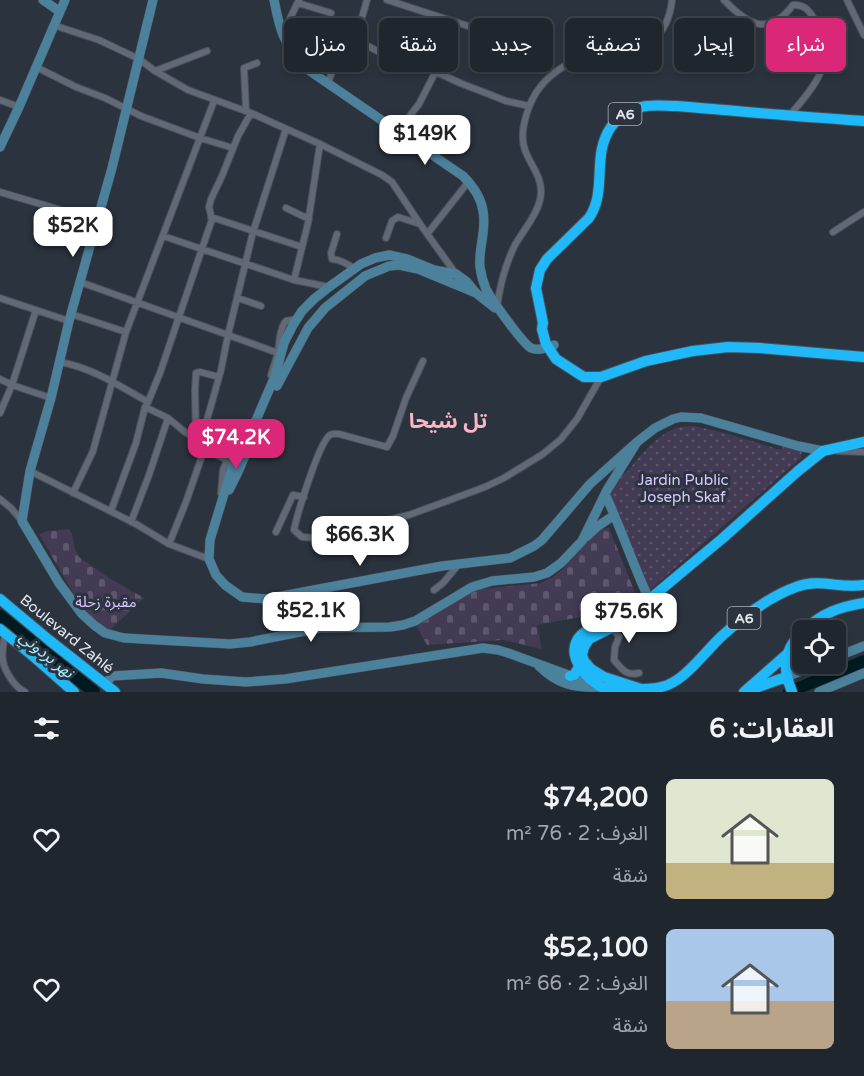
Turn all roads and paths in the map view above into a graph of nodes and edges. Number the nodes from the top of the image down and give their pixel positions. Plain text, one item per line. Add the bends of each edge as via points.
1 (43, 0) edge
2 (65, 0) edge
3 (153, 0) edge
4 (274, 0) edge
5 (367, 0) edge
6 (387, 0) edge
7 (672, 0) edge
8 (724, 0) edge
9 (847, 0) edge
10 (298, 2) edge
11 (59, 11) junction
12 (331, 13) dead end
13 (362, 18) edge
14 (53, 25) junction
15 (470, 27) edge
16 (282, 35) junction
17 (864, 35) edge
18 (207, 51) dead end
19 (139, 59) junction
20 (257, 63) dead end
21 (36, 68) junction
22 (155, 71) junction
23 (332, 72) edge
24 (435, 72) edge
25 (438, 72) edge
26 (328, 83) junction
27 (0, 100) edge
28 (214, 101) junction
29 (529, 106) junction
30 (19, 107) junction
31 (127, 109) junction
32 (249, 112) junction
33 (788, 116) junction
34 (864, 121) edge
35 (286, 129) junction
36 (398, 131) junction
37 (200, 138) junction
38 (320, 144) junction
39 (0, 147) edge
40 (233, 148) junction
41 (469, 182) junction
42 (0, 192) edge
43 (286, 208) dead end
44 (864, 212) edge
45 (211, 217) junction
46 (309, 219) junction
47 (98, 220) junction
48 (420, 224) junction
49 (253, 231) junction
50 (833, 232) dead end
51 (428, 233) junction
52 (337, 234) dead end
53 (163, 236) junction
54 (386, 238) dead end
55 (302, 247) junction
56 (203, 249) junction
57 (389, 261) junction
58 (245, 264) junction
59 (358, 267) junction
60 (456, 274) junction
61 (365, 276) junction
62 (294, 280) junction
63 (80, 282) junction
64 (329, 287) junction
65 (476, 293) junction
66 (0, 298) edge
67 (238, 298) junction
68 (138, 302) junction
69 (261, 306) dead end
70 (36, 310) junction
71 (499, 310) junction
72 (70, 317) junction
73 (180, 317) junction
74 (297, 319) junction
75 (126, 332) junction
76 (228, 334) junction
77 (549, 344) junction
78 (278, 353) junction
79 (864, 357) edge
80 (423, 361) dead end
81 (59, 362) junction
82 (219, 377) junction
83 (601, 377) junction
84 (0, 379) edge
85 (112, 381) junction
86 (272, 383) junction
87 (12, 384) junction
88 (51, 398) junction
89 (147, 404) junction
90 (0, 413) edge
91 (168, 418) junction
92 (253, 432) junction
93 (198, 439) junction
94 (637, 442) junction
95 (864, 442) edge
96 (204, 450) junction
97 (823, 451) junction
98 (864, 452) edge
99 (235, 465) junction
100 (30, 471) junction
101 (599, 476) junction
102 (610, 485) junction
103 (73, 493) junction
104 (605, 494) junction
105 (304, 497) junction
106 (0, 500) edge
107 (598, 508) junction
108 (111, 511) junction
109 (218, 517) junction
110 (615, 517) junction
111 (22, 521) junction
112 (558, 521) junction
113 (131, 522) junction
114 (276, 532) dead end
115 (582, 541) junction
116 (169, 544) junction
117 (209, 559) junction
118 (459, 564) junction
119 (864, 585) edge
120 (434, 590) dead end
121 (0, 599) edge
122 (649, 599) junction
123 (864, 603) edge
124 (628, 616) junction
125 (817, 620) edge
126 (612, 627) junction
127 (2, 631) edge
128 (792, 645) edge
129 (864, 646) edge
130 (846, 653) edge
131 (786, 655) junction
132 (538, 665) junction
133 (579, 667) junction
134 (639, 673) dead end
135 (864, 673) edge
136 (804, 674) edge
137 (570, 676) junction
138 (598, 680) junction
139 (105, 684) junction
140 (789, 684) edge
141 (25, 692) edge
142 (74, 692) edge
143 (115, 692) edge
144 (744, 692) edge
145 (819, 692) edge

1 - 11 street
2 - 11 street
3 - 19 street
4 - 16 street
5 - 13 street
6 - 15 street
7 - 29 street via 669,19 655,38 640,46 585,57 565,66 540,87
8 - 33 street via 758,24 780,20 793,5 806,8 817,22 825,49 822,72
9 - 17 street
10 - 12 street
10 - 16 street
11 - 14 street
14 - 19 street
14 - 21 street
16 - 26 street via 304,66
18 - 22 street
19 - 22 street
19 - 31 street
20 - 32 street via 244,68
21 - 30 street
21 - 31 street
22 - 28 street
23 - 26 street
24 - 36 street via 419,104
25 - 29 street via 506,101
26 - 36 street
27 - 30 street
28 - 32 street
28 - 37 street
29 - 71 street via 522,141 539,179 541,195 508,260
30 - 39 street
31 - 37 street
31 - 47 street
32 - 35 street
32 - 40 street
33 - 34 highway, A6
33 - 77 highway, A6 via 661,105 641,107 619,117 605,136 594,212 540,270 536,288
35 - 38 street
35 - 49 street
36 - 41 street
37 - 40 street
37 - 53 street
38 - 46 street
38 - 48 street via 392,182
40 - 45 street via 208,207
41 - 51 street
41 - 71 street via 483,212 482,279
42 - 47 street
43 - 46 street
44 - 50 street
45 - 49 street
45 - 56 street
46 - 55 street
47 - 63 street
48 - 51 street
48 - 54 street via 399,217 392,221
49 - 55 street
49 - 58 street
51 - 60 street
52 - 59 street via 330,253 332,259
53 - 56 street
53 - 68 street
55 - 62 street
56 - 58 street
56 - 73 street
57 - 59 street via 375,258
57 - 60 street via 407,259
57 - 61 street
57 - 65 street
58 - 62 street
58 - 67 street
59 - 61 street
59 - 64 street
60 - 65 street
61 - 92 street via 334,300 308,328
62 - 64 street
63 - 68 street
63 - 72 street
64 - 74 street
65 - 71 street
66 - 70 street
67 - 69 street
67 - 76 street
68 - 73 street
68 - 75 street
70 - 72 street
70 - 87 street
71 - 77 street via 528,346 535,350
72 - 75 street
72 - 81 street
73 - 76 street
73 - 89 street
74 - 78 street via 285,322
74 - 86 street via 284,343
75 - 85 street
76 - 78 street
76 - 82 street
77 - 83 highway, A6 via 565,366 585,376
78 - 86 street via 270,377
79 - 83 highway via 728,347 646,361
80 - 105 street via 387,447 339,434 328,436
81 - 85 street
81 - 88 street
82 - 93 street
82 - 93 street via 196,373
83 - 105 street via 561,439 543,454 484,487 409,515 316,538 302,537 294,530
84 - 87 street
85 - 89 street
85 - 103 street via 93,452
86 - 92 street
87 - 88 street
87 - 90 street
88 - 100 street
89 - 91 street
89 - 108 street
91 - 93 street
91 - 113 street
92 - 99 street
93 - 96 street
94 - 97 street via 664,423 691,417
94 - 101 street
94 - 102 street
95 - 97 highway
96 - 99 street
96 - 116 street
97 - 98 street
97 - 122 highway
99 - 109 street
99 - 109 street via 223,474
100 - 103 street
100 - 111 street
101 - 102 street
101 - 112 street
102 - 104 street
103 - 108 street
104 - 107 street
104 - 110 street
104 - 112 street via 590,494
105 - 114 street via 293,495
106 - 111 street
107 - 110 street
107 - 115 street
108 - 113 street
109 - 117 street via 210,540
110 - 115 street
110 - 122 street
111 - 115 street via 75,605 105,633 124,638 230,644 320,628 403,625 482,583 547,573
112 - 118 street via 542,540 510,558
113 - 116 street
116 - 117 street
117 - 118 street via 216,575 234,592 242,597 266,599
118 - 120 street
119 - 138 highway, A6 via 819,582 790,589 741,620 677,681 665,687 641,689
121 - 139 highway, Boulevard Zahlé
122 - 124 highway
123 - 125 highway via 832,611
124 - 126 highway
124 - 133 highway via 610,620 580,636 574,652
126 - 134 street via 619,637 614,660 624,671
126 - 138 highway via 589,639 584,647 584,661
127 - 141 street via 2,666
127 - 142 highway
128 - 131 highway
129 - 130 street
131 - 140 highway
131 - 144 highway
132 - 137 street
132 - 138 street via 549,676 574,686 587,688
132 - 139 street via 483,648 285,679 246,682 161,673 112,676
133 - 137 highway
133 - 138 highway, A6
135 - 145 street
136 - 140 street
137 - 138 street
139 - 143 highway, Boulevard Zahlé
140 - 144 highway

